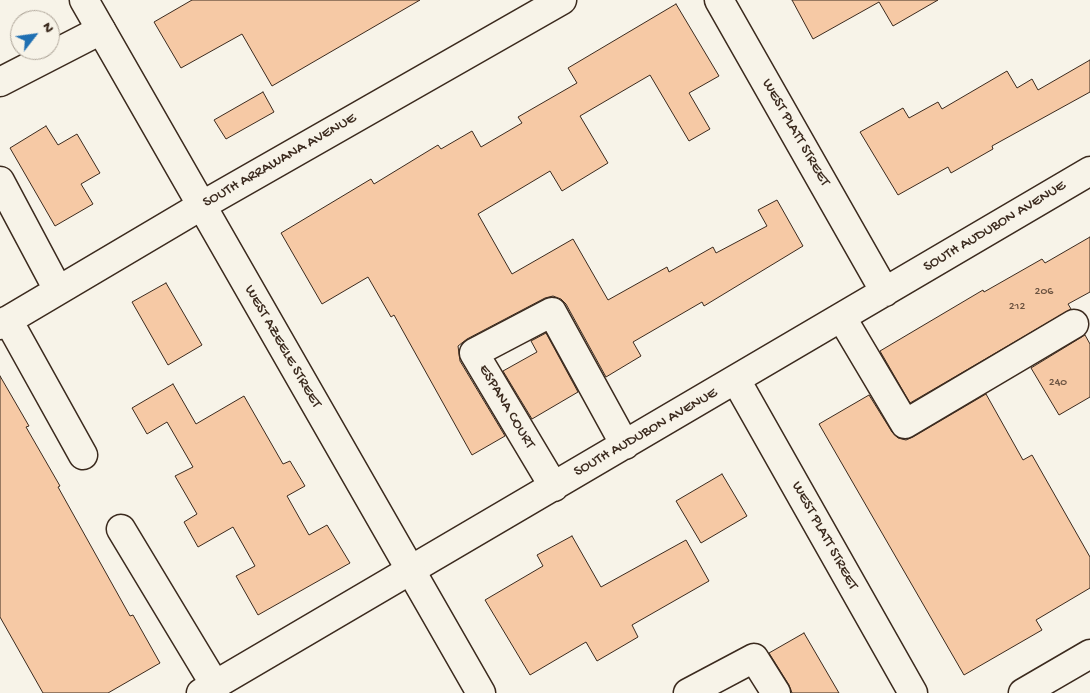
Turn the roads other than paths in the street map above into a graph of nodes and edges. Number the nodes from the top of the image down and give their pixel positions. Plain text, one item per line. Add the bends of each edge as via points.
1 (84, 0) edge
2 (562, 0) edge
3 (719, 0) edge
4 (101, 30) junction
5 (1, 80) edge
6 (1090, 171) edge
7 (0, 181) edge
8 (201, 206) junction
9 (58, 290) junction
10 (886, 292) junction
11 (842, 318) junction
12 (4, 323) edge
13 (1074, 324) dead end
14 (736, 380) junction
15 (625, 445) junction
16 (83, 455) dead end
17 (554, 487) junction
18 (121, 529) dead end
19 (410, 571) junction
20 (1090, 654) edge
21 (208, 689) edge
22 (481, 693) edge
23 (688, 693) edge
24 (776, 693) edge
25 (913, 693) edge
26 (1023, 693) edge

1 - 4 street, WEST AZEELE STREET
2 - 8 street, SOUTH ARRAWANA AVENUE
3 - 10 street, WEST PLATT STREET
4 - 5 street
4 - 8 street, WEST AZEELE STREET
6 - 10 street, SOUTH AUDUBON AVENUE
7 - 9 street
8 - 9 street, SOUTH ARRAWANA AVENUE
8 - 19 street, WEST AZEELE STREET
9 - 12 street, SOUTH ARRAWANA AVENUE
10 - 11 street, SOUTH AUDUBON AVENUE
11 - 13 street via 905,424
11 - 14 street, SOUTH AUDUBON AVENUE
12 - 16 street
14 - 15 street, SOUTH AUDUBON AVENUE
14 - 25 street, WEST PLATT STREET
15 - 17 street, SOUTH AUDUBON AVENUE
15 - 17 street, ESPANA COURT via 552,312 474,353
17 - 19 street, SOUTH AUDUBON AVENUE
18 - 21 street
19 - 21 street, SOUTH AUDUBON AVENUE
19 - 22 street, WEST AZEELE STREET
20 - 26 street
23 - 24 street via 754,658

